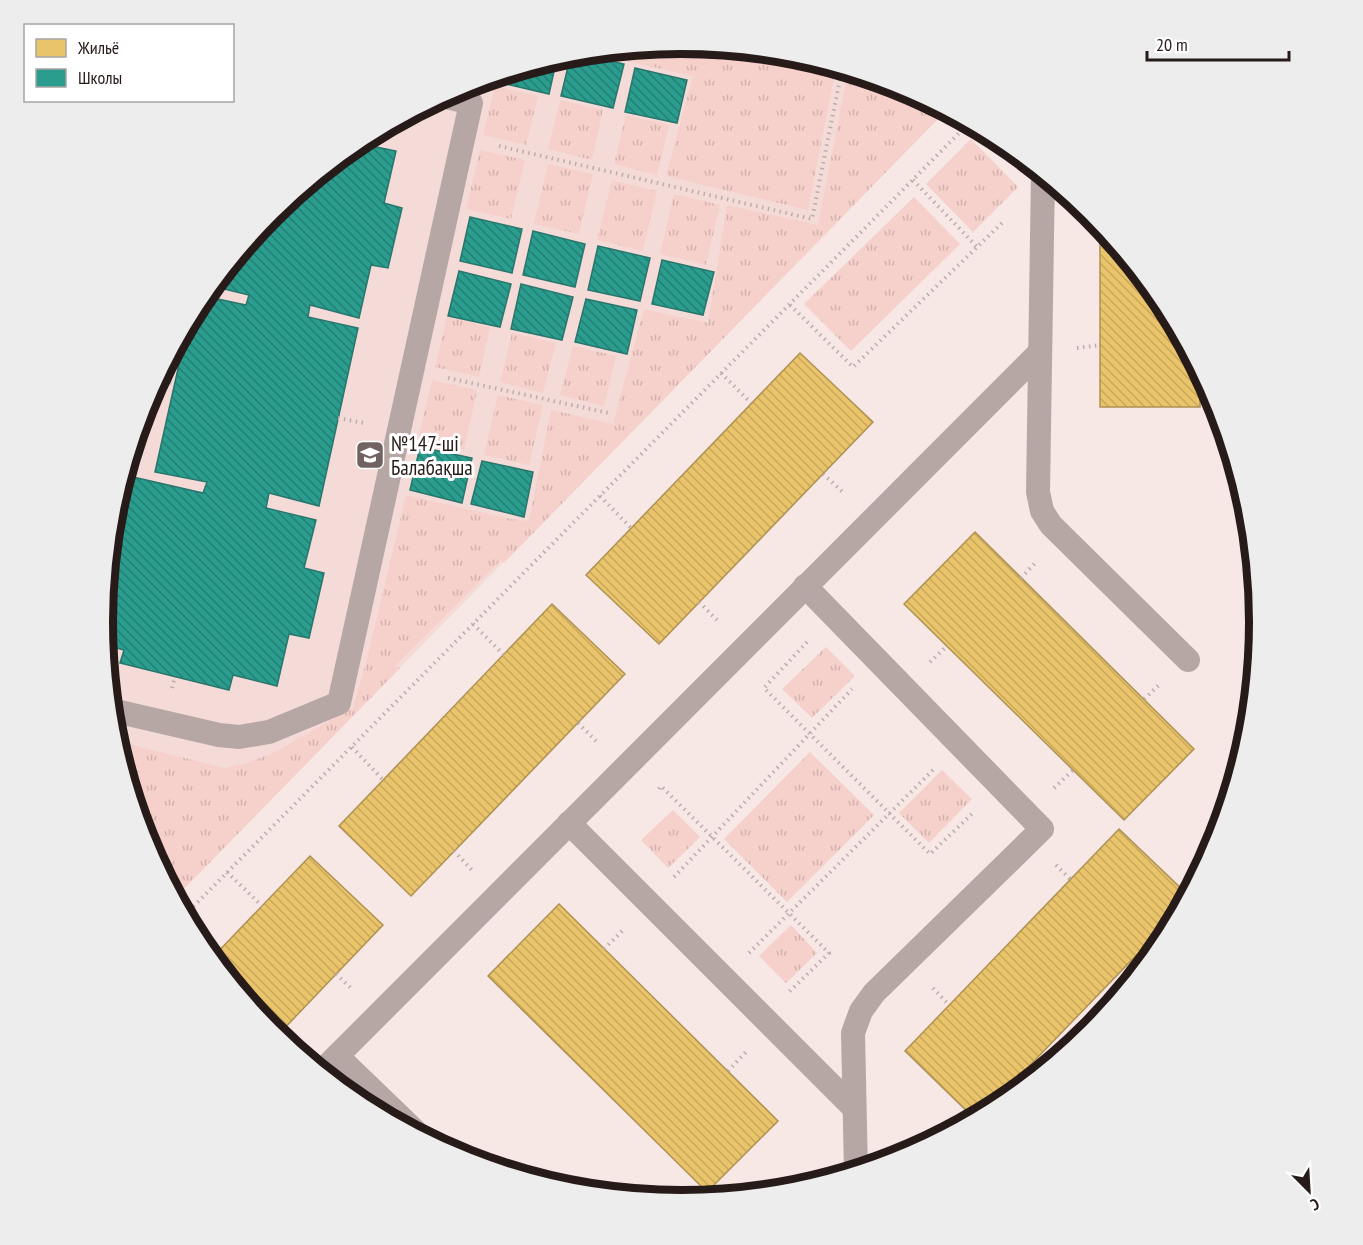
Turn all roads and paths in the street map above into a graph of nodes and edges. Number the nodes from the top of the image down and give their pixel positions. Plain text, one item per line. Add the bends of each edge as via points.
1 (840, 77) edge
2 (458, 100) edge
3 (963, 129) edge
4 (464, 138) junction
5 (913, 180) junction
6 (1040, 182) edge
7 (1043, 184) edge
8 (977, 247) junction
9 (790, 305) junction
10 (1040, 352) junction
11 (412, 371) junction
12 (721, 373) junction
13 (167, 382) edge
14 (174, 383) dead end
15 (751, 403) dead end
16 (609, 413) dead end
17 (600, 496) junction
18 (631, 528) dead end
19 (805, 586) junction
20 (833, 615) junction
21 (473, 624) junction
22 (504, 655) dead end
23 (1188, 660) dead end
24 (879, 662) junction
25 (121, 712) edge
26 (810, 734) junction
27 (959, 744) junction
28 (351, 747) junction
29 (383, 780) dead end
30 (1001, 787) junction
31 (653, 794) dead end
32 (889, 814) junction
33 (569, 823) junction
34 (712, 837) junction
35 (227, 872) junction
36 (649, 903) junction
37 (262, 906) dead end
38 (191, 909) edge
39 (789, 913) junction
40 (724, 978) junction
41 (763, 1018) junction
42 (329, 1064) edge
43 (378, 1103) edge
44 (854, 1108) junction
45 (856, 1164) edge

1 - 4 path via 812,219
2 - 4 lane via 471,103
3 - 5 path
4 - 11 lane
5 - 8 path
5 - 9 path
6 - 8 path
7 - 10 lane
8 - 9 path via 853,367
9 - 12 path
10 - 19 lane
10 - 23 lane via 1038,492 1042,511 1051,525
11 - 16 path
11 - 25 lane via 339,703 268,732 239,736
12 - 15 path
12 - 17 path
13 - 14 path
17 - 18 path
17 - 21 path
19 - 20 lane
19 - 33 lane
20 - 24 lane
20 - 26 path via 764,688
21 - 22 path
21 - 28 path
24 - 26 path
24 - 27 lane
26 - 32 path
26 - 34 path
27 - 30 lane
27 - 32 path
28 - 29 path
28 - 35 path
30 - 32 path via 930,854
30 - 44 lane via 1042,829 874,993 861,1011 853,1033
31 - 34 path via 661,786
32 - 39 path
33 - 36 lane
33 - 42 lane
34 - 36 path
34 - 39 path
35 - 37 path
35 - 38 path
36 - 40 lane
39 - 40 path
39 - 41 path via 829,953
40 - 41 lane
41 - 44 lane
42 - 43 lane
44 - 45 lane

